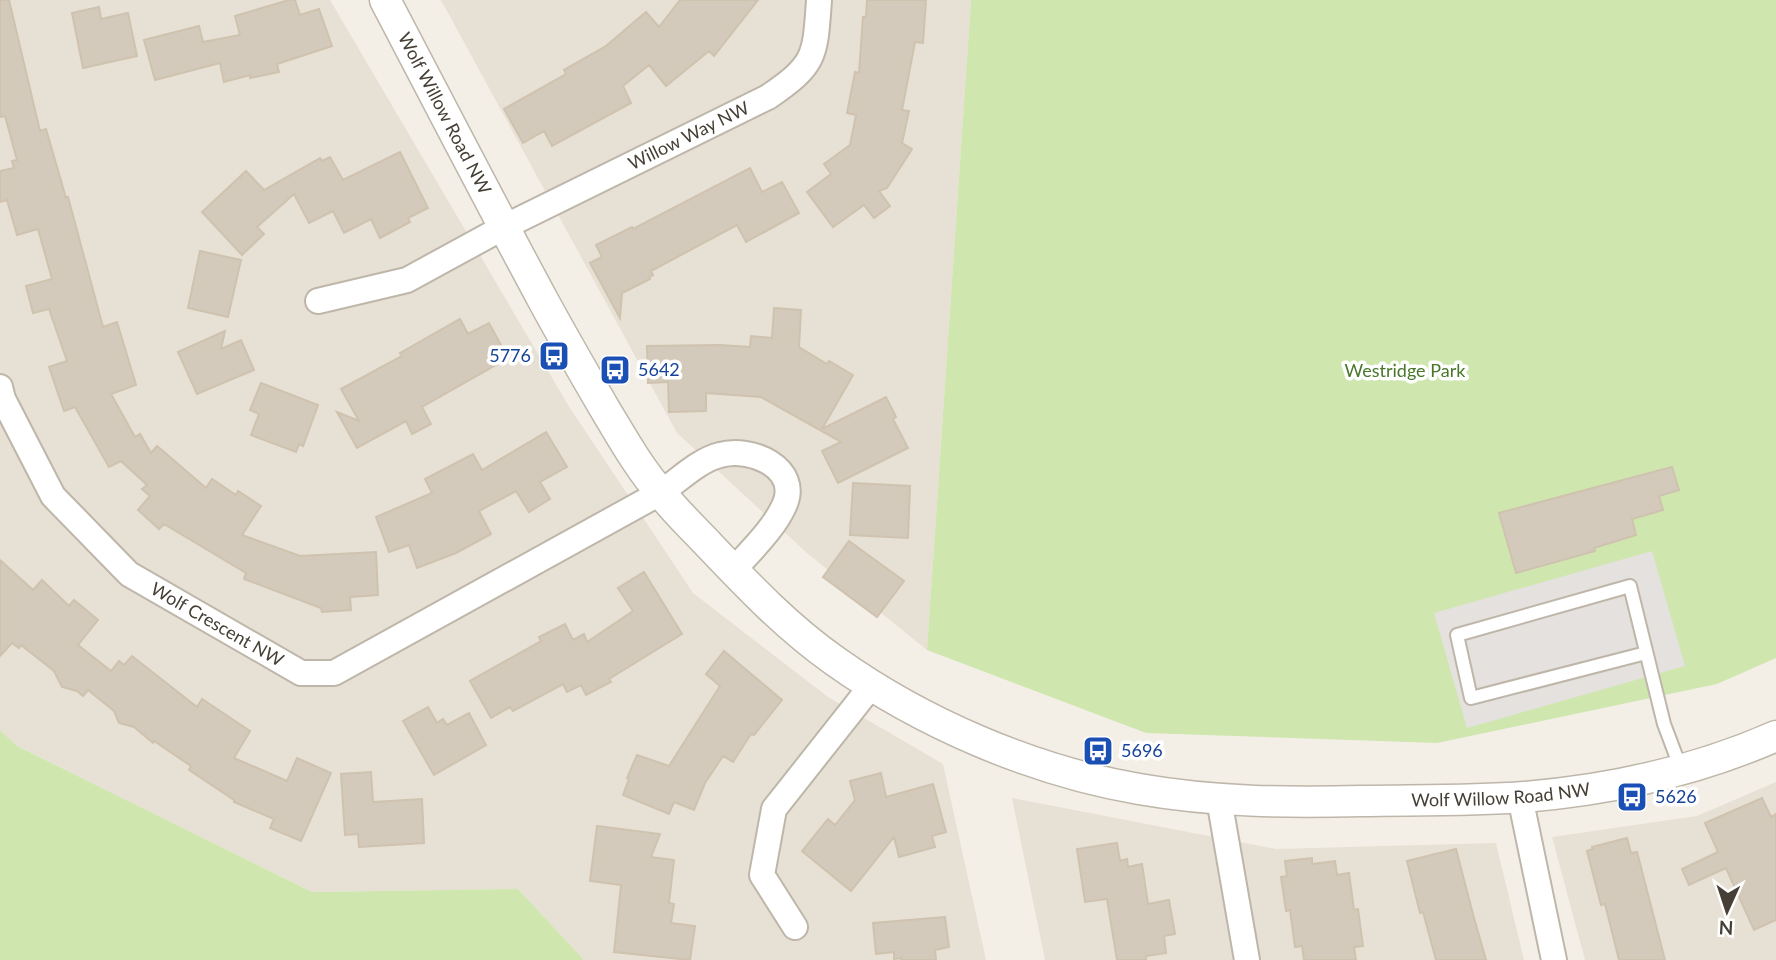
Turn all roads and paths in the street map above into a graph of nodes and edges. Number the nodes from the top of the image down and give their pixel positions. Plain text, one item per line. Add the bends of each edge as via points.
1 (385, 0) edge
2 (818, 0) edge
3 (504, 227) junction
4 (318, 301) dead end
5 (0, 387) edge
6 (660, 493) junction
7 (733, 571) junction
8 (1646, 653) junction
9 (872, 685) junction
10 (1776, 736) edge
11 (1681, 770) junction
12 (1520, 797) junction
13 (1219, 799) junction
14 (795, 928) dead end
15 (1247, 960) edge
16 (1554, 960) edge

1 - 3 street, Wolf Willow Road NW
2 - 3 street, Willow Way NW via 817,37 810,62 797,77 768,97
3 - 4 street via 407,280
3 - 6 street, Wolf Willow Road NW via 602,404
5 - 6 street, Wolf Crescent NW via 53,496 129,574 301,673 334,673
6 - 7 street, Wolf Willow Road NW
6 - 7 street via 719,455 750,453 777,467 786,483 785,504
7 - 9 street, Wolf Willow Road NW via 798,633
8 - 8 lane via 1630,586 1457,635 1471,698
8 - 11 lane
9 - 13 street, Wolf Willow Road NW via 961,733 1054,769 1136,789
9 - 14 street via 774,809 762,875
10 - 11 street, Wolf Willow Road NW
11 - 12 street, Wolf Willow Road NW via 1628,783
12 - 13 street, Wolf Willow Road NW
12 - 16 street
13 - 15 street

